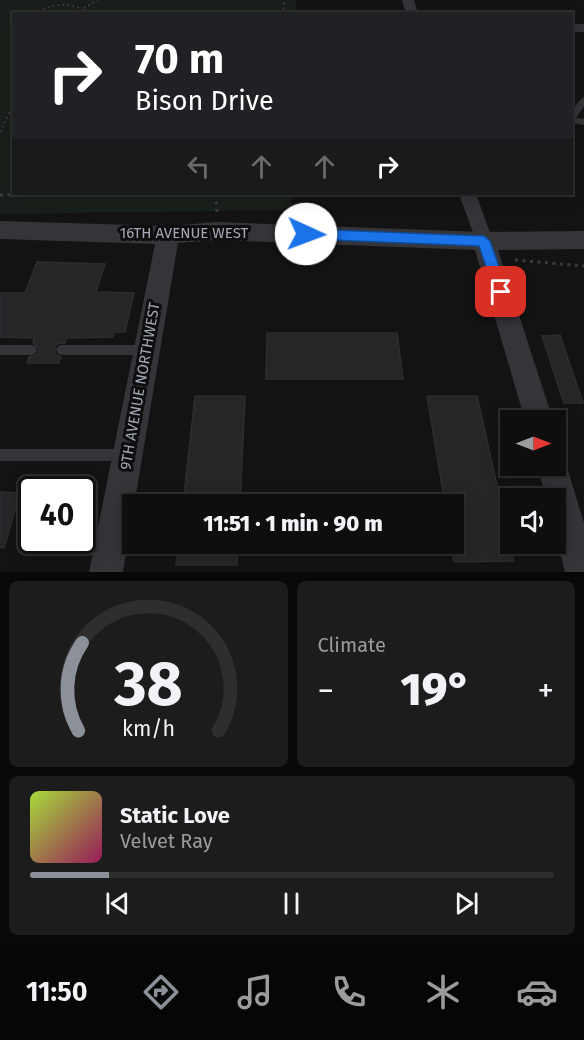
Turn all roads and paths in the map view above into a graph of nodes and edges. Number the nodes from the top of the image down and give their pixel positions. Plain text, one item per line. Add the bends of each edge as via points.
1 (98, 0) edge
2 (83, 8) junction
3 (39, 12) edge
4 (86, 12) edge
5 (584, 100) edge
6 (12, 107) edge
7 (573, 117) edge
8 (0, 132) edge
9 (216, 195) edge
10 (468, 195) edge
11 (217, 216) dead end
12 (0, 230) edge
13 (168, 235) junction
14 (584, 240) edge
15 (484, 241) junction
16 (0, 350) edge
17 (31, 350) dead end
18 (62, 350) dead end
19 (147, 350) junction
20 (536, 410) edge
21 (0, 455) edge
22 (127, 455) junction
23 (555, 476) edge
24 (106, 572) edge
25 (582, 572) edge

1 - 2 path
2 - 3 path via 59,4
2 - 4 path
5 - 7 lane
6 - 8 path
9 - 11 path
10 - 15 street
12 - 13 street, 16TH AVENUE WEST
13 - 15 street, 16TH AVENUE WEST via 216,231
13 - 19 street, 9TH AVENUE NORTHWEST
14 - 15 street, 16TH AVENUE WEST
15 - 20 street
16 - 17 lane
18 - 19 lane
19 - 22 street, 9TH AVENUE NORTHWEST
21 - 22 lane
22 - 24 street, 9TH AVENUE NORTHWEST
23 - 25 street

